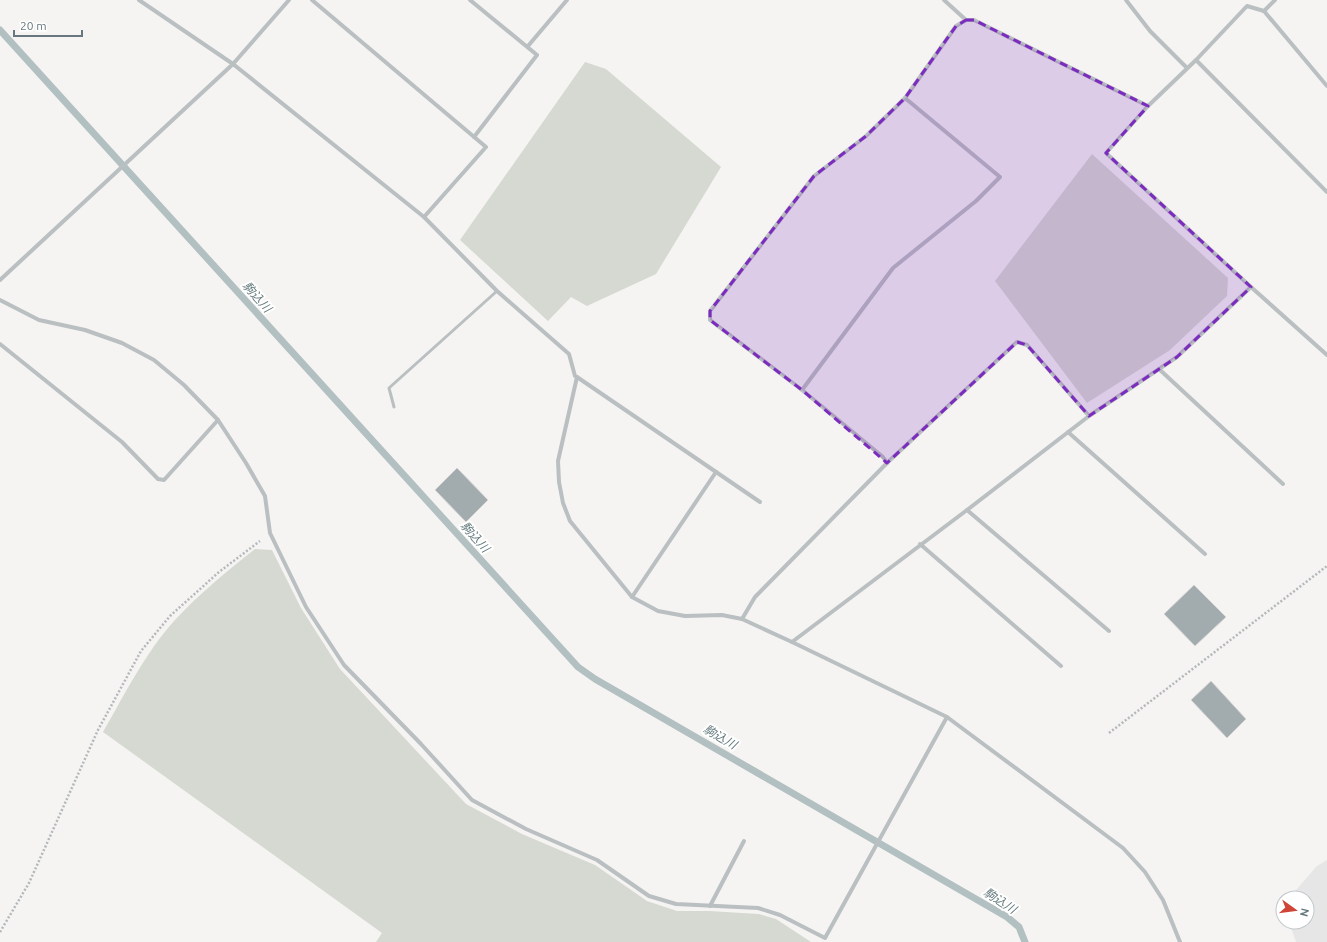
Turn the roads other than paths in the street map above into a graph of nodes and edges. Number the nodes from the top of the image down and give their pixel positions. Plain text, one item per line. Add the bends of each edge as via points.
1 (139, 0) edge
2 (289, 0) edge
3 (312, 0) edge
4 (470, 0) edge
5 (567, 0) edge
6 (944, 0) edge
7 (1126, 0) edge
8 (1275, 0) edge
9 (1264, 11) junction
10 (966, 20) junction
11 (528, 46) junction
12 (1196, 60) junction
13 (233, 64) junction
14 (1186, 68) junction
15 (1327, 86) edge
16 (905, 98) junction
17 (1148, 106) junction
18 (474, 137) junction
19 (1327, 192) edge
20 (424, 217) junction
21 (0, 280) edge
22 (1251, 287) junction
23 (496, 291) junction
24 (0, 300) edge
25 (0, 344) edge
26 (1327, 354) edge
27 (1159, 369) junction
28 (577, 377) junction
29 (802, 390) junction
30 (394, 408) dead end
31 (1089, 416) junction
32 (218, 420) junction
33 (1068, 432) junction
34 (887, 463) junction
35 (716, 472) junction
36 (1283, 484) dead end
37 (760, 502) dead end
38 (968, 510) junction
39 (920, 544) junction
40 (1205, 554) dead end
41 (632, 597) junction
42 (742, 620) junction
43 (1109, 631) dead end
44 (792, 642) junction
45 (1061, 666) dead end
46 (947, 717) junction
47 (744, 841) dead end
48 (710, 906) junction
49 (1180, 942) edge

1 - 13 street
2 - 13 street
3 - 18 street
4 - 11 street
5 - 11 street
6 - 10 street
7 - 14 street via 1150,31
8 - 9 street
9 - 12 street via 1247,6
9 - 15 street
10 - 16 street via 956,26
10 - 17 street via 974,20
11 - 18 street via 537,55
12 - 14 street
12 - 19 street
13 - 20 street
13 - 21 street
14 - 17 street
16 - 29 street via 866,136 814,176 710,311 710,320
16 - 29 street via 1000,177 976,201 893,268
17 - 22 street via 1106,153
18 - 20 street via 486,147
20 - 23 street
22 - 26 street
22 - 27 street via 1177,357
23 - 28 street via 569,354
23 - 30 lane via 389,388
24 - 32 street via 39,320 85,330 122,343 154,360 184,385
25 - 32 street via 122,442 158,479 164,480
27 - 31 street
27 - 36 street
28 - 35 street
28 - 41 street via 558,461 563,503 570,521
29 - 34 street
31 - 33 street
31 - 34 street via 1027,345 1017,342
32 - 48 street via 265,496 270,533 306,607 344,665 472,800 597,860 649,896 676,904
33 - 38 street
33 - 40 street
34 - 42 street via 755,597
35 - 37 street
35 - 41 street
38 - 39 street
38 - 43 street
39 - 44 street
39 - 45 street
41 - 42 street via 658,611 685,616 722,615
42 - 44 street
44 - 46 street
46 - 48 street via 826,938 780,915 758,908
46 - 49 street via 1123,848 1145,872 1163,900
47 - 48 street

